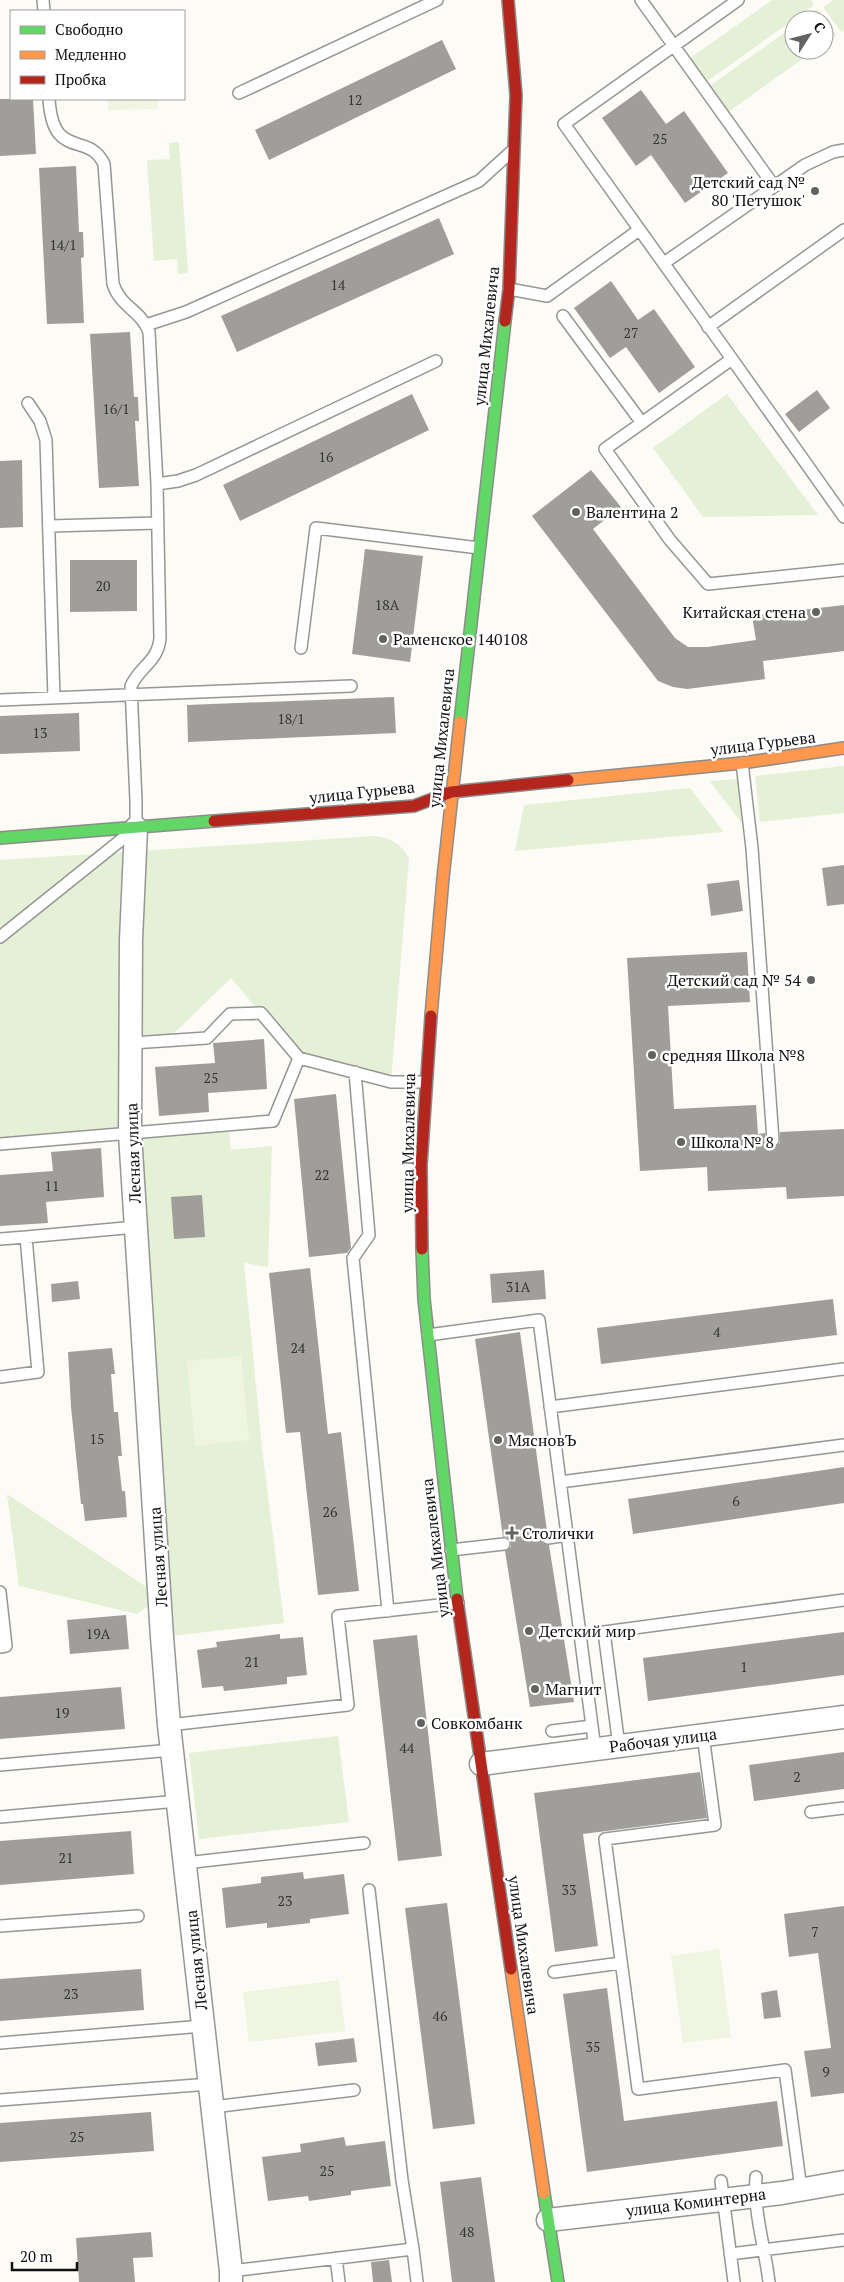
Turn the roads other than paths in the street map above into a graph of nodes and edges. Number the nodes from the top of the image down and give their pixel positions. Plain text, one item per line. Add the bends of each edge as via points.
1 (437, 0) edge
2 (508, 0) edge
3 (641, 0) edge
4 (738, 0) edge
5 (674, 47) junction
6 (239, 93) dead end
7 (49, 100) edge
8 (516, 148) junction
9 (844, 150) edge
10 (774, 186) junction
11 (639, 230) junction
12 (844, 230) edge
13 (664, 263) junction
14 (509, 289) junction
15 (563, 316) dead end
16 (146, 325) junction
17 (708, 327) junction
18 (732, 359) junction
19 (436, 361) dead end
20 (28, 403) dead end
21 (642, 422) junction
22 (157, 484) junction
23 (844, 517) edge
24 (158, 523) junction
25 (50, 526) junction
26 (479, 548) junction
27 (844, 570) edge
28 (301, 648) dead end
29 (351, 686) dead end
30 (130, 694) junction
31 (54, 698) junction
32 (0, 700) edge
33 (844, 748) edge
34 (742, 763) junction
35 (451, 792) junction
36 (136, 828) junction
37 (0, 838) edge
38 (0, 937) edge
39 (132, 1042) junction
40 (299, 1058) junction
41 (354, 1072) junction
42 (425, 1082) junction
43 (130, 1134) junction
44 (773, 1140) dead end
45 (0, 1144) edge
46 (136, 1227) junction
47 (26, 1237) junction
48 (0, 1239) edge
49 (428, 1334) junction
50 (844, 1369) edge
51 (0, 1376) edge
52 (550, 1407) junction
53 (844, 1446) edge
54 (560, 1482) junction
55 (567, 1535) junction
56 (548, 1538) dead end
57 (504, 1544) dead end
58 (451, 1550) junction
59 (0, 1592) edge
60 (844, 1600) edge
61 (458, 1603) junction
62 (388, 1611) junction
63 (0, 1647) edge
64 (844, 1717) edge
65 (169, 1725) junction
66 (592, 1726) junction
67 (552, 1731) dead end
68 (703, 1735) junction
69 (619, 1746) junction
70 (595, 1749) junction
71 (172, 1750) junction
72 (481, 1764) junction
73 (0, 1765) edge
74 (178, 1801) junction
75 (844, 1808) edge
76 (811, 1812) dead end
77 (0, 1817) edge
78 (364, 1843) dead end
79 (185, 1863) junction
80 (369, 1890) dead end
81 (138, 1916) dead end
82 (0, 1926) edge
83 (621, 1963) junction
84 (554, 1972) dead end
85 (204, 2026) junction
86 (0, 2043) edge
87 (210, 2084) junction
88 (354, 2090) dead end
89 (0, 2100) edge
90 (213, 2106) junction
91 (844, 2182) edge
92 (755, 2186) junction
93 (801, 2189) junction
94 (722, 2190) junction
95 (548, 2220) junction
96 (844, 2240) edge
97 (412, 2249) junction
98 (766, 2249) junction
99 (730, 2254) junction
100 (336, 2258) junction
101 (231, 2276) edge
102 (339, 2282) edge
103 (416, 2282) edge
104 (558, 2282) edge
105 (734, 2282) edge
106 (769, 2282) edge

1 - 6 lane
2 - 8 main road, улица Михалевича via 516,95
3 - 5 lane
4 - 5 lane
5 - 10 lane
5 - 11 lane via 564,124
7 - 16 lane via 51,118 61,137 98,154 104,164 112,284 119,299
8 - 14 main road, улица Михалевича
8 - 16 lane via 479,181 186,312
9 - 10 lane via 805,165
10 - 13 lane
11 - 13 lane
11 - 14 lane via 547,296
12 - 17 lane
13 - 17 lane
14 - 26 main road, улица Михалевича
15 - 21 lane
16 - 22 lane via 150,339
17 - 18 lane
18 - 21 lane
18 - 23 lane
19 - 22 lane via 196,475
20 - 25 lane via 40,421 46,440
21 - 27 lane via 605,449 670,540 708,584
22 - 24 lane
24 - 25 lane
24 - 30 lane via 159,646 153,659 134,679
25 - 31 lane
26 - 28 lane via 316,528
26 - 35 main road, улица Михалевича
29 - 30 lane
30 - 31 lane
30 - 36 lane
31 - 32 lane
33 - 34 main road, улица Гурьева
34 - 35 main road, улица Гурьева
34 - 44 lane via 752,848
35 - 36 main road, улица Гурьева via 414,806
35 - 42 main road, улица Михалевича
36 - 37 main road, улица Гурьева
36 - 38 lane
36 - 39 street, Лесная улица via 131,940
39 - 40 lane via 207,1038 230,1014 260,1013
39 - 43 street, Лесная улица
40 - 41 lane
40 - 43 lane via 273,1121
41 - 42 lane via 391,1082
41 - 62 lane via 369,1235 353,1258
42 - 49 main road, улица Михалевича via 421,1164 424,1299
43 - 45 lane
43 - 46 street, Лесная улица
46 - 47 lane
46 - 65 street, Лесная улица
47 - 48 lane
47 - 51 lane via 38,1372
49 - 52 lane via 538,1320
49 - 58 main road, улица Михалевича
50 - 52 lane
52 - 54 lane
53 - 54 lane
54 - 55 lane
55 - 56 lane
55 - 66 lane
57 - 58 lane
58 - 61 main road, улица Михалевича
59 - 63 lane via 6,1646
60 - 69 lane via 604,1632
61 - 62 lane
61 - 72 main road, улица Михалевича
62 - 65 lane via 338,1616 348,1705
64 - 68 street, Рабочая улица
65 - 71 street, Лесная улица
66 - 67 lane
66 - 70 lane
68 - 69 street, Рабочая улица
68 - 83 lane via 715,1825 605,1839
69 - 70 street, Рабочая улица
70 - 72 street, Рабочая улица
71 - 73 lane
71 - 74 street, Лесная улица
72 - 95 main road, улица Михалевича
74 - 77 lane
74 - 79 street, Лесная улица
75 - 76 lane
78 - 79 lane
79 - 85 street, Лесная улица
80 - 97 lane
81 - 82 lane
83 - 84 lane
83 - 93 lane via 638,2089 785,2070
85 - 86 lane
85 - 87 street, Лесная улица
87 - 89 lane
87 - 90 street, Лесная улица
88 - 90 lane
90 - 101 street, Лесная улица
91 - 93 street, улица Коминтерна
92 - 93 street, улица Коминтерна
92 - 94 street, улица Коминтерна
92 - 98 lane
94 - 95 street, улица Коминтерна
94 - 99 lane
95 - 104 main road, улица Михалевича
96 - 98 lane
97 - 100 lane
97 - 103 lane
98 - 99 lane
98 - 106 lane
99 - 105 lane
100 - 101 lane
100 - 102 lane

